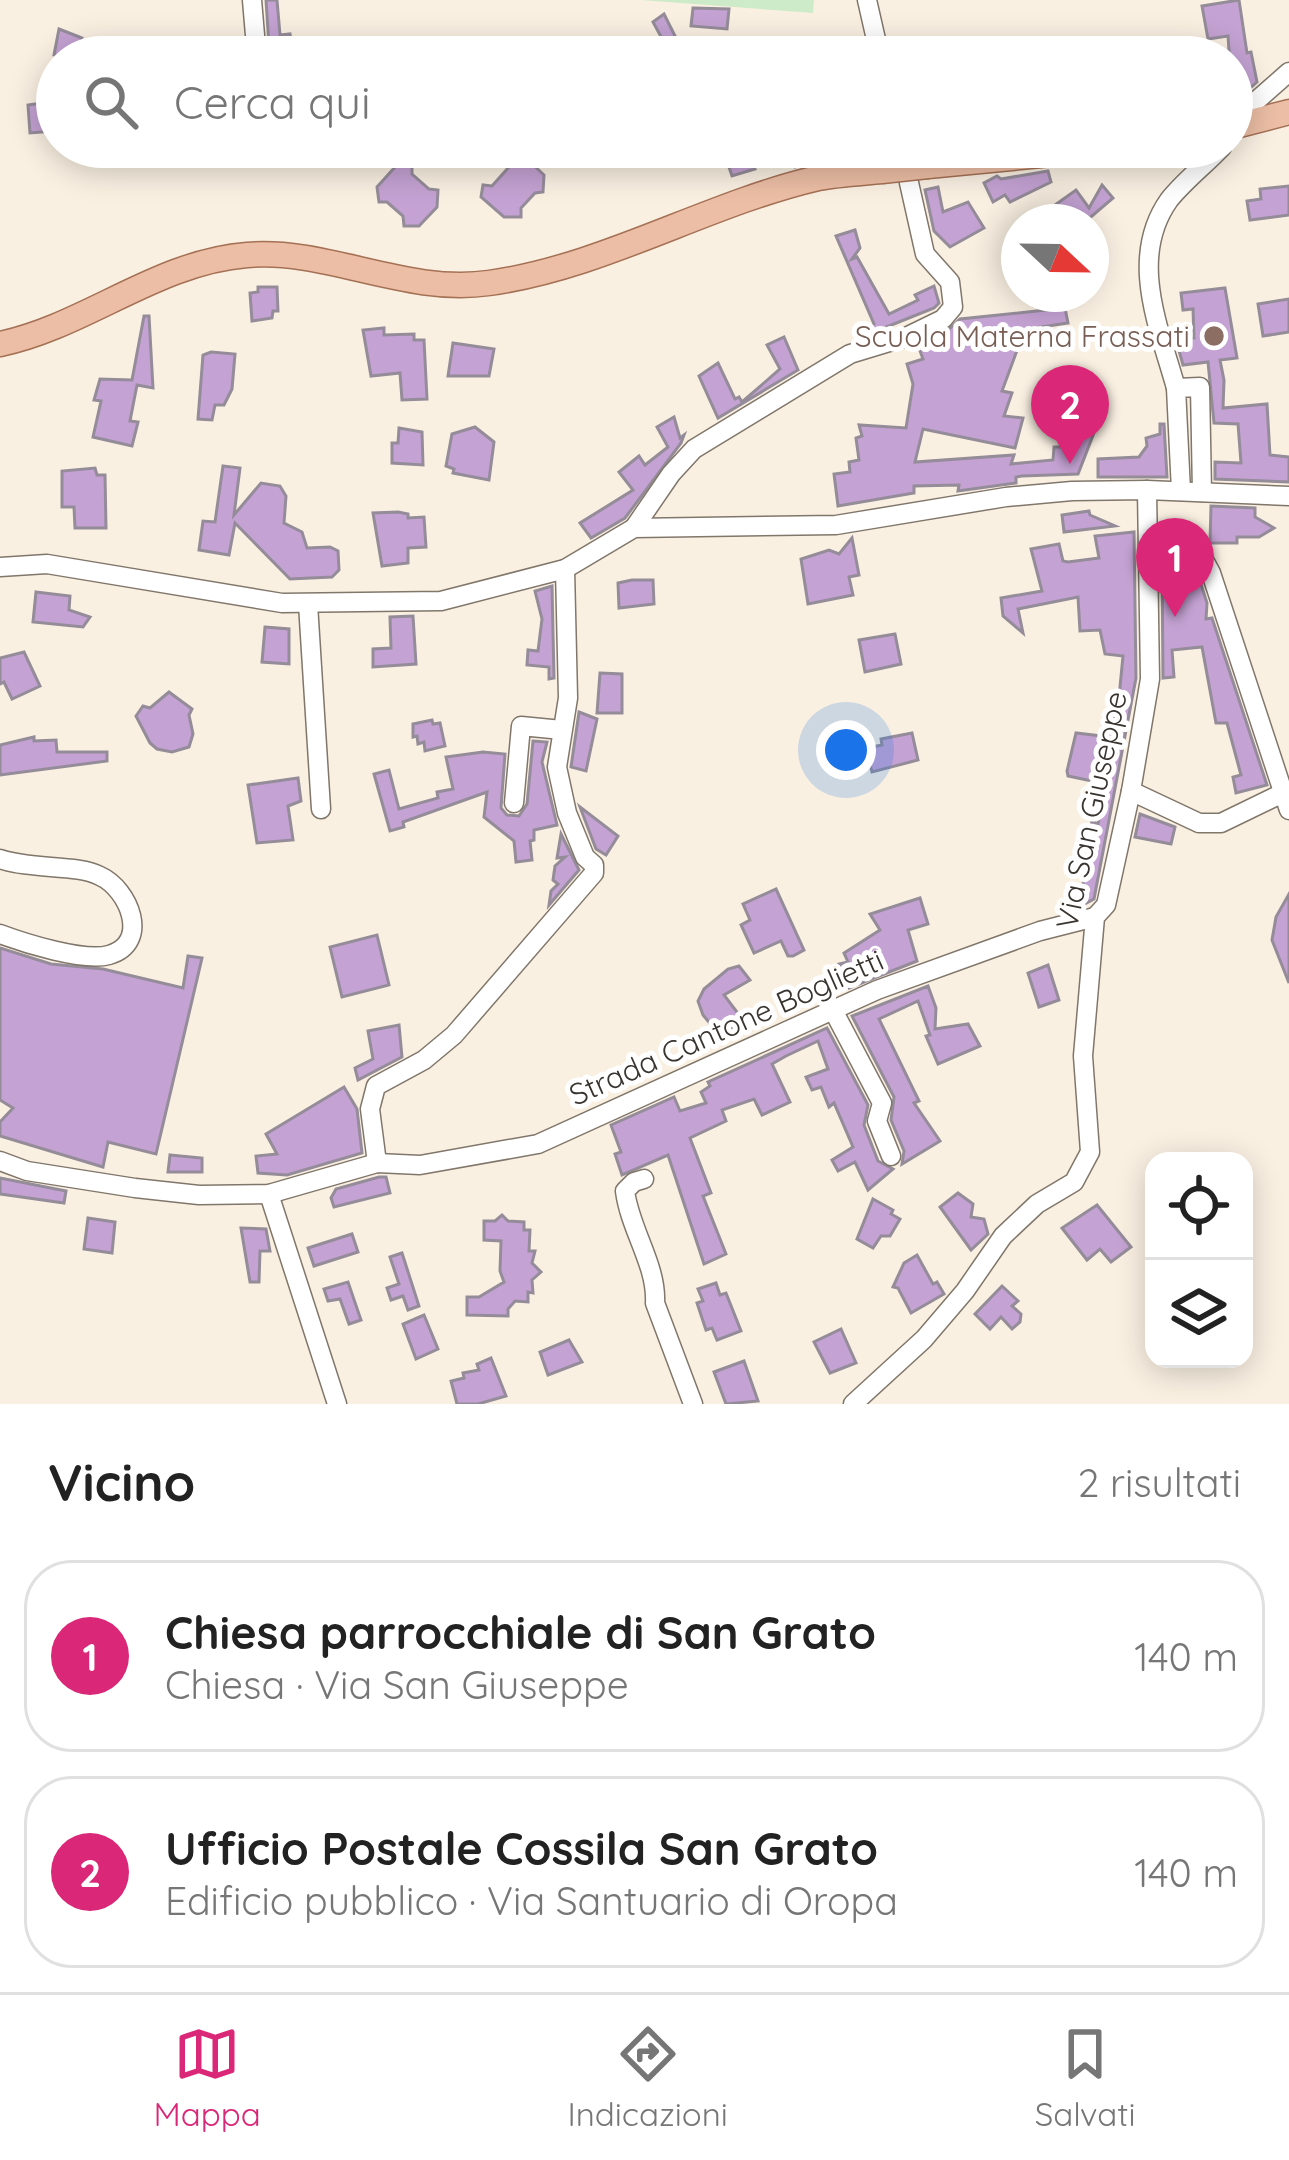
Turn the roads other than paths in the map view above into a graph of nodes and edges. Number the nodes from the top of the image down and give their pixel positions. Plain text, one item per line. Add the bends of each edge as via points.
1 (252, 0) edge
2 (867, 0) edge
3 (255, 36) edge
4 (875, 36) edge
5 (1289, 72) edge
6 (1253, 105) edge
7 (1289, 112) edge
8 (1253, 120) edge
9 (906, 168) edge
10 (910, 168) edge
11 (1201, 168) edge
12 (0, 344) edge
13 (1176, 388) junction
14 (1147, 490) junction
15 (1181, 490) junction
16 (1202, 492) junction
17 (1289, 496) edge
18 (634, 528) junction
19 (1197, 547) dead end
20 (0, 567) edge
21 (565, 569) junction
22 (308, 604) junction
23 (562, 730) junction
24 (1132, 791) junction
25 (1287, 798) edge
26 (514, 803) dead end
27 (321, 809) dead end
28 (0, 860) edge
29 (1095, 917) junction
30 (0, 934) edge
31 (833, 1010) junction
32 (891, 1156) dead end
33 (0, 1161) edge
34 (377, 1162) junction
35 (644, 1179) dead end
36 (269, 1194) junction
37 (337, 1404) edge
38 (693, 1404) edge
39 (853, 1404) edge

1 - 3 street
2 - 4 street
5 - 6 street
7 - 8 main road
9 - 18 street via 925,254 950,282 953,307 906,337 850,354 694,449
10 - 12 main road, bridge via 822,177 568,266 487,284 423,283 307,258 246,255 159,277 41,335
11 - 13 street via 1156,220 1146,261
13 - 15 street
13 - 16 street via 1200,387
14 - 15 street
14 - 18 street via 1006,497 836,525
14 - 24 street, Via San Giuseppe via 1150,679
15 - 16 street
16 - 17 street
18 - 21 street
19 - 25 street
20 - 22 street via 46,564
21 - 22 street via 441,601
21 - 23 street
22 - 27 street
23 - 26 street via 521,726
23 - 34 street via 560,789 593,873 454,1035 376,1086 370,1109
24 - 25 street via 1199,823 1221,823
24 - 29 street, Via San Giuseppe via 1106,905
28 - 30 street via 98,874 116,886 134,920 122,948 107,956
29 - 31 street, Strada Cantone Boglietti
29 - 39 street, Via San Giuseppe via 1083,1056 1090,1152 1074,1182 1003,1236 924,1339
31 - 32 street via 882,1103 877,1120
31 - 34 street, Strada Cantone Boglietti via 538,1144 420,1165
33 - 36 street, Strada Cantone Boglietti via 135,1188
34 - 36 street, Strada Cantone Boglietti
35 - 38 street via 625,1191 628,1210
36 - 37 street

